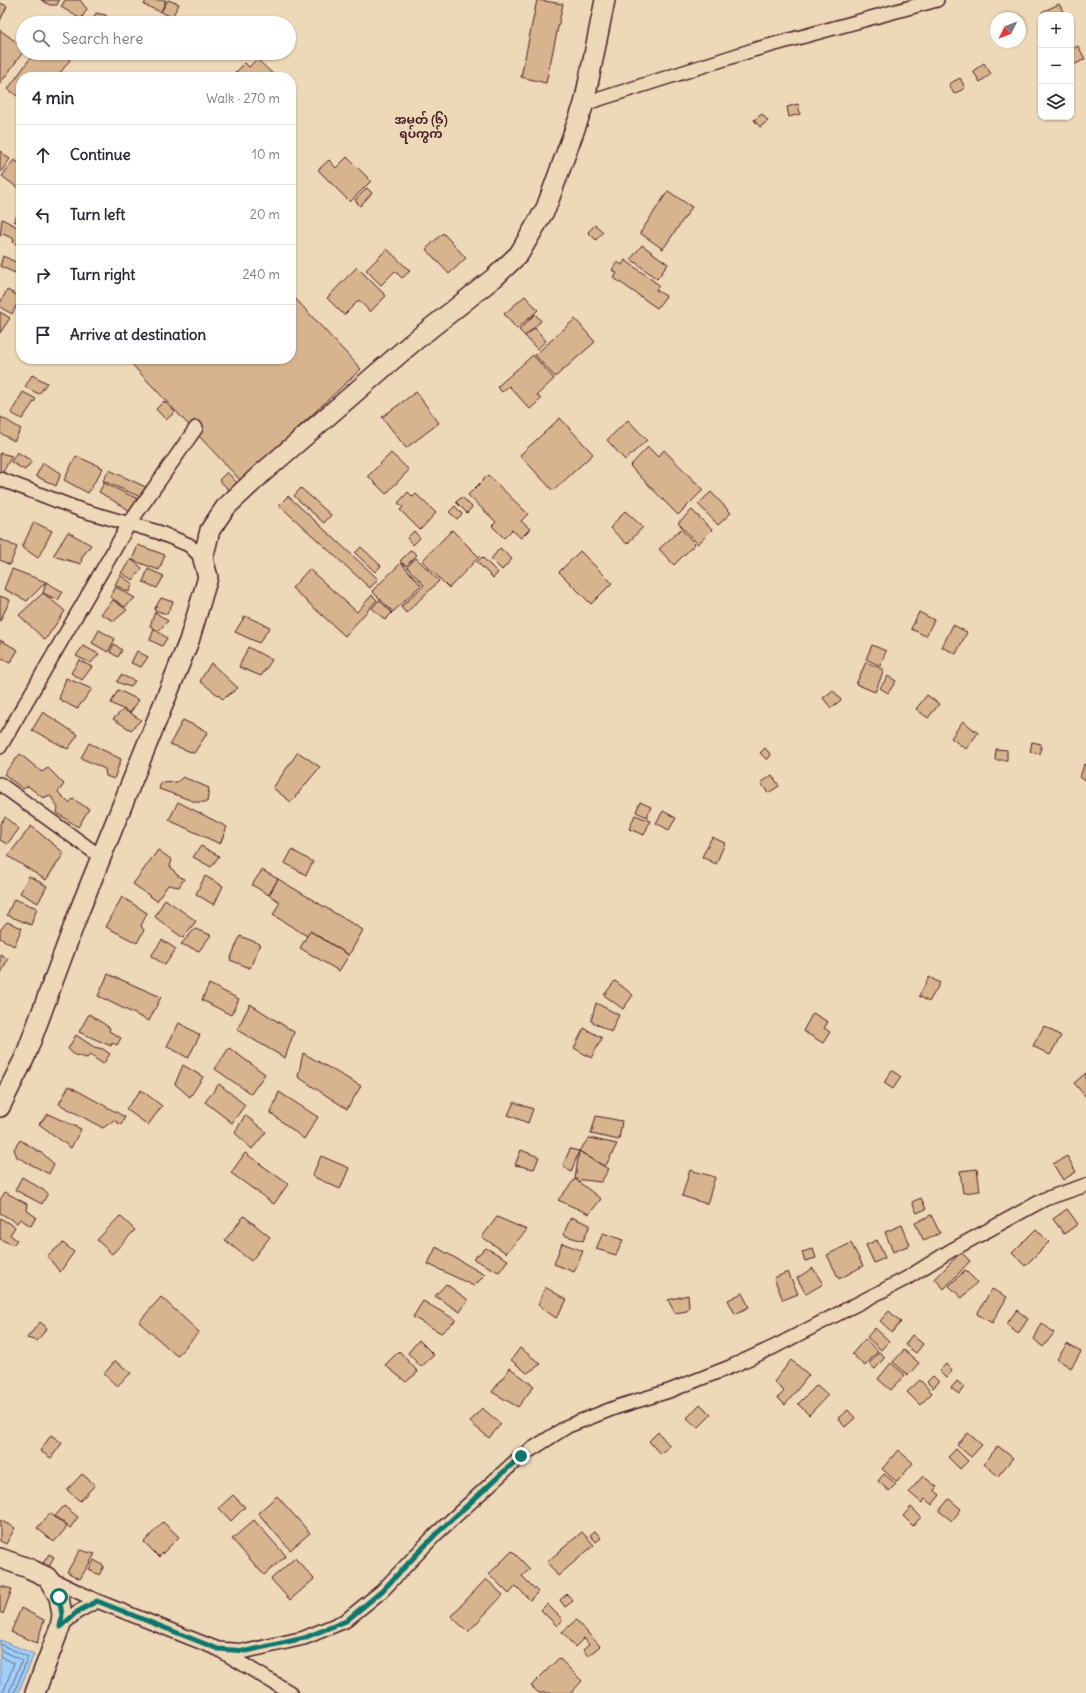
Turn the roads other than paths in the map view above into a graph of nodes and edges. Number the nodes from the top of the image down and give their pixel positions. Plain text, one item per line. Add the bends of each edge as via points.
1 (605, 0) edge
2 (937, 0) edge
3 (584, 104) junction
4 (196, 428) dead end
5 (0, 479) edge
6 (129, 524) junction
7 (203, 558) junction
8 (0, 747) edge
9 (0, 784) edge
10 (101, 857) junction
11 (0, 1107) edge
12 (1086, 1185) edge
13 (0, 1558) edge
14 (47, 1577) junction
15 (97, 1601) junction
16 (60, 1627) junction
17 (218, 1649) junction
18 (35, 1693) edge
19 (291, 1693) edge

1 - 3 street
2 - 3 street via 753,50
3 - 7 street via 546,208 519,254 495,277 345,400 225,508 210,530
4 - 6 street
5 - 6 street via 81,510
6 - 7 street via 158,532 189,545
6 - 8 street
7 - 10 street via 208,577 189,641
9 - 10 street
10 - 11 street via 24,1057
12 - 17 street via 1045,1199 893,1285 774,1347 669,1391 568,1426 521,1456 435,1535 382,1591 346,1621 304,1638 247,1651
13 - 14 street
14 - 15 street
14 - 16 street via 59,1597 62,1615
15 - 16 street via 77,1612
15 - 17 street
16 - 18 street
17 - 19 street

